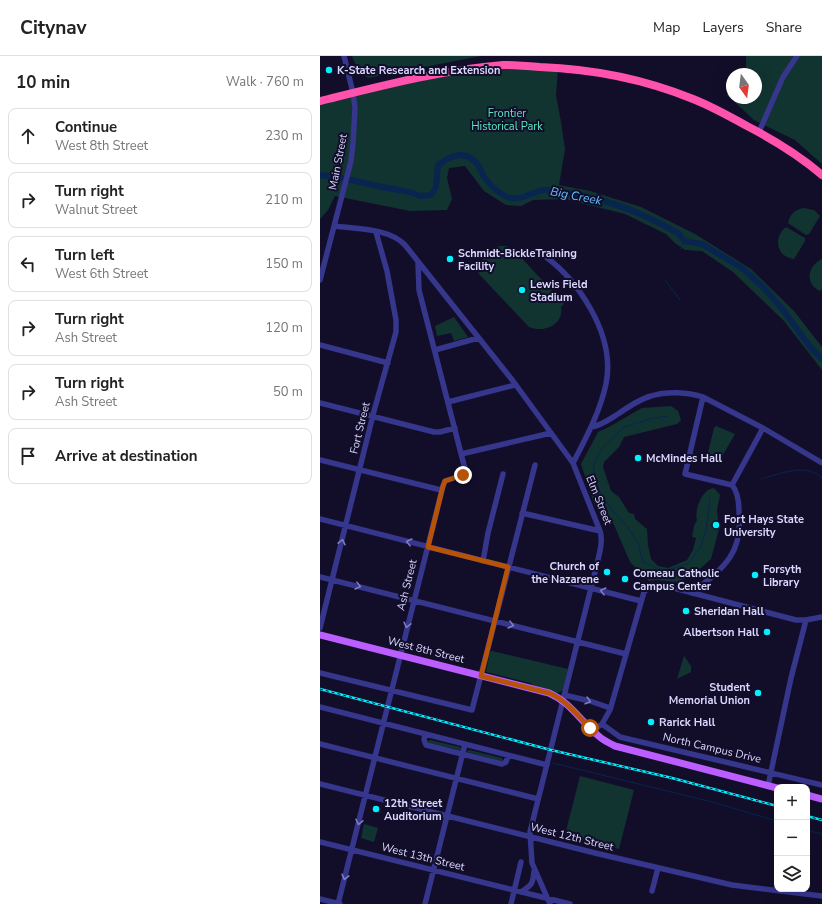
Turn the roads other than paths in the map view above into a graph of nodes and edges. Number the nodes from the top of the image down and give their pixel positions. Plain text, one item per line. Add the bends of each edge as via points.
1 (344, 56) edge
2 (797, 56) edge
3 (353, 93) junction
4 (320, 102) edge
5 (759, 132) junction
6 (822, 175) edge
7 (334, 226) junction
8 (376, 232) junction
9 (536, 250) dead end
10 (418, 261) junction
11 (320, 280) edge
12 (478, 338) junction
13 (320, 345) edge
14 (434, 350) junction
15 (388, 363) junction
16 (515, 385) junction
17 (703, 396) junction
18 (448, 402) junction
19 (320, 403) edge
20 (373, 416) junction
21 (590, 427) junction
22 (455, 428) junction
23 (762, 428) junction
24 (551, 433) junction
25 (461, 454) junction
26 (320, 460) edge
27 (573, 463) junction
28 (822, 464) edge
29 (535, 465) dead end
30 (360, 471) junction
31 (503, 474) dead end
32 (732, 485) junction
33 (442, 490) junction
34 (522, 513) junction
35 (320, 519) edge
36 (346, 526) junction
37 (600, 531) junction
38 (428, 547) junction
39 (483, 561) junction
40 (508, 567) junction
41 (320, 577) edge
42 (333, 580) junction
43 (590, 588) junction
44 (692, 593) junction
45 (414, 600) junction
46 (641, 601) junction
47 (822, 617) edge
48 (806, 620) junction
49 (496, 621) junction
50 (320, 628) edge
51 (320, 635) edge
52 (577, 642) junction
53 (626, 654) junction
54 (401, 655) junction
55 (320, 673) edge
56 (481, 676) junction
57 (392, 690) junction
58 (564, 698) junction
59 (320, 707) edge
60 (610, 708) junction
61 (384, 723) junction
62 (586, 723) joint
63 (602, 724) junction
64 (593, 730) junction
65 (425, 734) junction
66 (320, 744) edge
67 (465, 744) junction
68 (462, 754) junction
69 (508, 756) junction
70 (374, 758) junction
71 (547, 765) junction
72 (770, 773) junction
73 (456, 779) junction
74 (320, 784) edge
75 (822, 785) edge
76 (768, 786) junction
77 (774, 787) edge
78 (365, 795) junction
79 (810, 796) edge
80 (538, 799) junction
81 (822, 799) edge
82 (447, 815) junction
83 (530, 837) junction
84 (320, 842) edge
85 (352, 849) junction
86 (521, 862) dead end
87 (658, 868) junction
88 (534, 869) junction
89 (434, 870) junction
90 (514, 890) junction
91 (652, 891) dead end
92 (522, 892) junction
93 (822, 896) edge
94 (320, 899) edge
95 (549, 901) edge
96 (339, 904) edge
97 (425, 904) edge
98 (511, 904) edge
99 (570, 904) edge

1 - 3 street, Main Street
2 - 5 street via 783,77
3 - 4 highway
3 - 5 highway via 443,72 505,65 558,67 641,81 668,89 713,108
3 - 7 street, Main Street via 355,117 351,160
5 - 6 highway via 779,143
7 - 8 street, Elm Street
7 - 11 street, Main Street
8 - 10 street, Elm Street via 398,239
8 - 15 street, Fort Street via 387,271 396,320 396,332
9 - 21 street via 564,274 586,301 603,340 607,357 606,383
10 - 12 street, Elm Street
10 - 14 street via 419,290
12 - 14 street
12 - 16 street, Elm Street
13 - 15 street
14 - 18 street
15 - 20 street, Fort Street
16 - 18 street
16 - 24 street, Elm Street
17 - 21 street via 675,393 650,396
17 - 23 street
17 - 32 street via 685,474
18 - 22 street
19 - 20 street
20 - 22 street via 434,432
20 - 30 street, Fort Street
21 - 27 street
22 - 25 street
23 - 28 street
23 - 32 street
24 - 25 street
24 - 27 street, Elm Street
25 - 33 street via 466,473 445,481
26 - 30 street
27 - 37 street, Elm Street
29 - 34 street
30 - 33 street
30 - 36 street, Fort Street
31 - 39 street
32 - 44 street via 737,494 740,516 736,547 719,570
33 - 38 street, Ash Street
34 - 37 street
34 - 40 street
35 - 36 street
38 -> 36 street
42 -> 36 street, Fort Street
37 - 43 street, Elm Street via 601,544
38 - 39 street
38 - 45 street, Ash Street
39 - 40 street
40 - 43 street
40 - 49 street
41 - 42 street
42 -> 45 street
42 - 50 street, Fort Street
46 -> 43 street
43 - 52 street, Elm Street
44 - 46 street via 666,586 650,586 644,592
44 - 48 street via 796,620
45 - 49 street
45 -> 54 street, Ash Street
46 - 53 street
47 - 48 street
48 - 72 street
49 -> 52 street
49 - 56 street
51 - 54 main road, West 8th Street
52 - 53 street
52 - 58 street, Elm Street
53 - 60 street
54 - 56 main road, West 8th Street
54 - 57 street, Ash Street
55 - 57 street
56 - 57 street via 472,710
56 - 58 main road, West 8th Street
57 - 61 street, Ash Street
58 -> 60 street via 590,701
58 - 62 main road, West 8th Street
58 - 71 street, Elm Street
59 - 61 street
60 - 63 street
61 - 65 street
61 - 70 street, Ash Street
62 - 64 main road, North Campus Drive
63 - 64 street
63 - 72 street, North Campus Drive via 620,737
64 - 76 main road, North Campus Drive via 615,746
65 - 67 street
65 - 68 street via 426,745
66 - 70 street
67 - 68 street
67 - 69 street
68 - 69 street via 502,764
68 - 73 street
69 - 71 street
70 - 73 street
70 - 78 street, Ash Street
71 - 80 street, Elm Street
72 - 75 street, North Campus Drive
72 - 76 street
73 - 80 street
73 - 82 street
74 - 78 street, West 12th Street
76 - 77 main road, North Campus Drive
78 - 82 street, West 12th Street
78 -> 85 street, Ash Street
79 - 81 main road
80 - 83 street, Elm Street
82 - 83 street, West 12th Street
82 - 89 street
83 - 87 street, West 12th Street
83 - 88 street, Elm Street via 530,857
84 - 85 street, West 13th Street
85 - 89 street, West 13th Street
85 -> 96 street, Ash Street
86 - 90 street
87 - 91 street
87 - 93 street, West 12th Street via 732,885
88 - 92 street via 531,886
88 - 95 street
89 - 90 street, West 13th Street
89 - 97 street
90 - 92 street, West 13th Street
90 - 98 street
92 - 95 street, West 13th Street
94 - 96 street
95 - 99 street, West 13th Street

